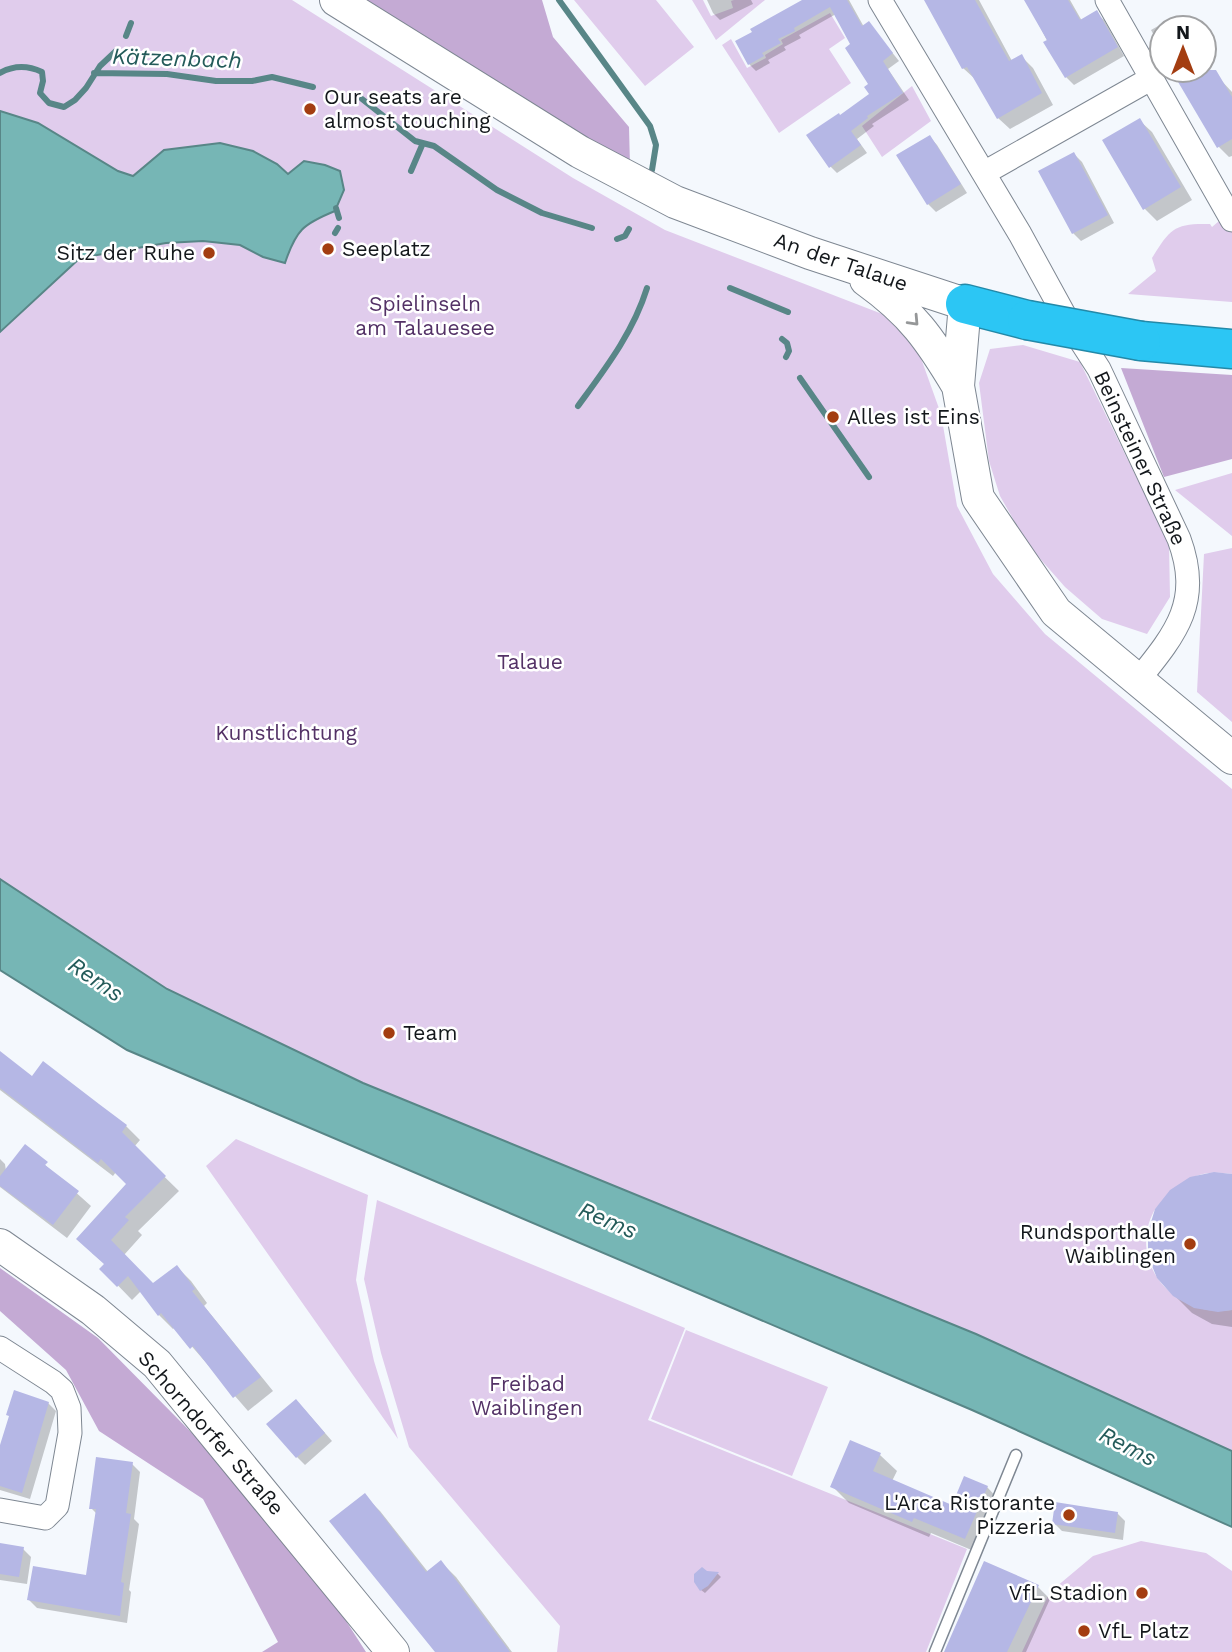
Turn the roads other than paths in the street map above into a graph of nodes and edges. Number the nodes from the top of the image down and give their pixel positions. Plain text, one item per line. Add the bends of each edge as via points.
1 (336, 0) edge
2 (880, 0) edge
3 (1107, 0) edge
4 (1148, 71) edge
5 (1148, 80) edge
6 (1156, 84) edge
7 (984, 173) junction
8 (1229, 208) edge
9 (842, 263) junction
10 (965, 304) junction
11 (1232, 349) edge
12 (958, 386) junction
13 (1139, 679) junction
14 (1232, 758) edge
15 (0, 1245) edge
16 (0, 1348) edge
17 (1016, 1455) dead end
18 (0, 1510) edge
19 (393, 1652) edge
20 (935, 1652) edge

1 - 9 street, An der Talaue via 580,152 675,202
2 - 7 street, Beinsteiner Straße
3 - 4 street
5 - 7 street
6 - 8 street
7 - 13 street, Beinsteiner Straße via 1099,369 1185,556 1189,576 1182,620
9 - 10 street, An der Talaue
9 -> 12 street via 894,300 929,338
10 - 11 highway, bridge via 1141,341
10 - 12 street
12 - 13 street via 978,498 1056,612
13 - 14 street
15 - 19 street, Schorndorfer Straße via 93,1310 157,1364
16 - 18 street via 62,1390 69,1408 70,1433 57,1506 45,1518
17 - 20 lane

